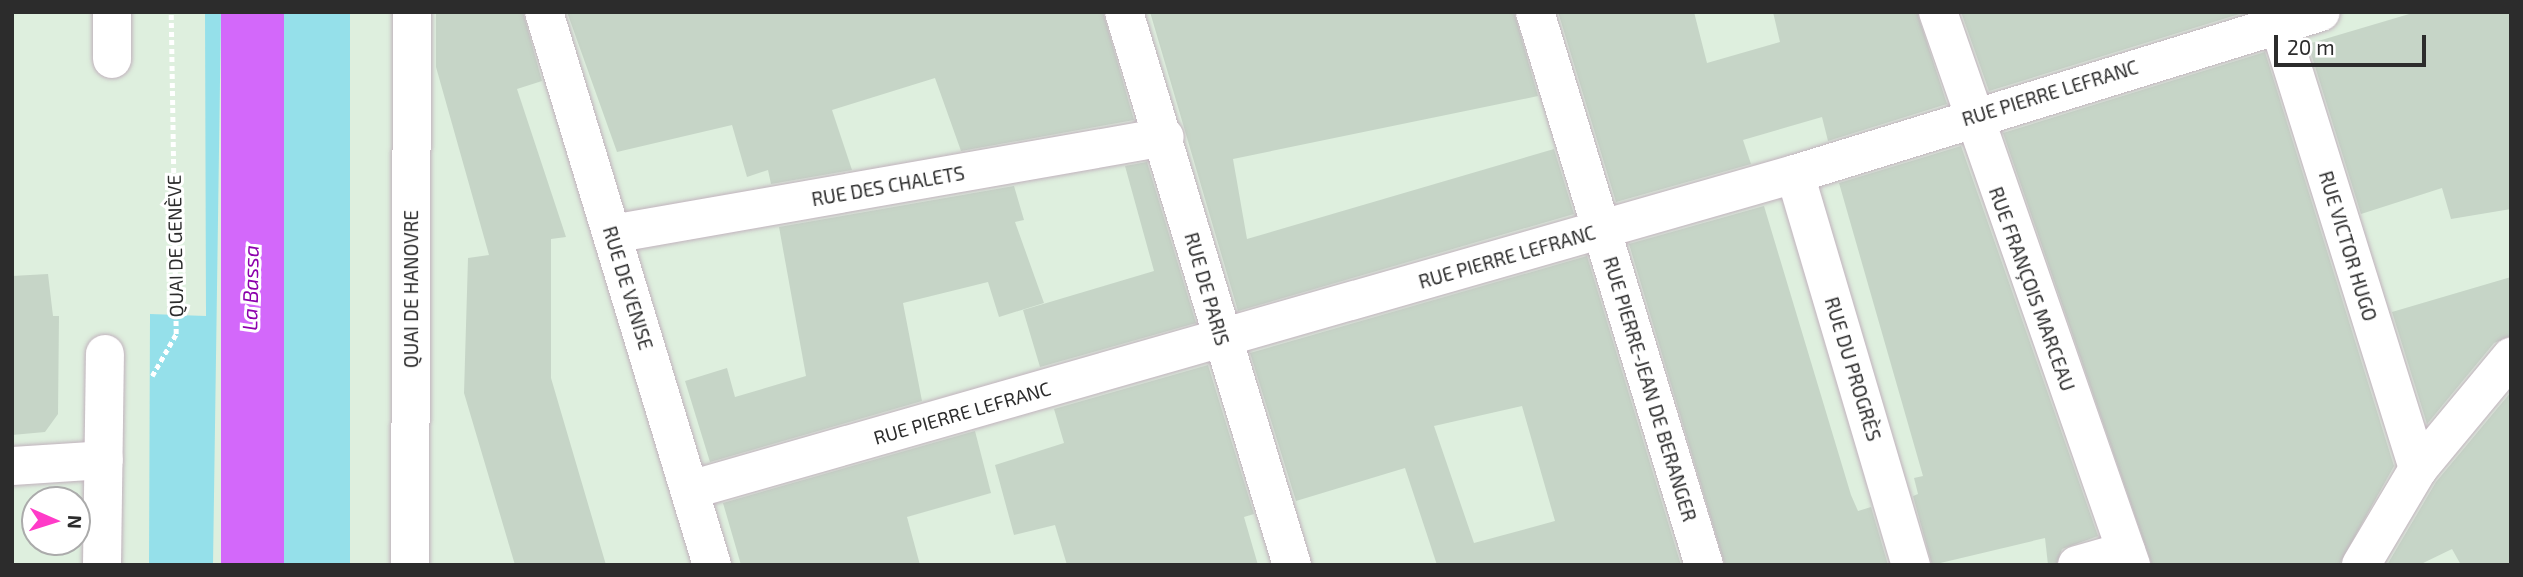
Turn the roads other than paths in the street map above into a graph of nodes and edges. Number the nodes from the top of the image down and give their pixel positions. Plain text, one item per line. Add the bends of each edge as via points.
1 (111, 12) edge
2 (412, 12) edge
3 (544, 12) edge
4 (1124, 12) edge
5 (1535, 12) edge
6 (1938, 12) edge
7 (2321, 12) edge
8 (2277, 18) edge
9 (112, 59) dead end
10 (1970, 116) junction
11 (1165, 137) junction
12 (1795, 174) junction
13 (1601, 230) junction
14 (611, 234) junction
15 (1222, 340) junction
16 (105, 354) dead end
17 (2511, 356) edge
18 (104, 460) junction
19 (12, 466) edge
20 (2418, 469) junction
21 (690, 490) junction
22 (2128, 558) edge
23 (102, 565) edge
24 (410, 565) edge
25 (712, 565) edge
26 (1292, 565) edge
27 (1704, 565) edge
28 (1911, 565) edge
29 (2077, 565) edge
30 (2361, 565) edge

1 - 9 street
2 - 24 street, QUAI DE HANOVRE
3 - 14 street, RUE DE VENISE
4 - 11 street, RUE DE PARIS
5 - 13 street, RUE PIERRE-JEAN DE BERANGER
6 - 10 street, RUE FRANÇOIS MARCEAU
7 - 8 street, RUE PIERRE LEFRANC
8 - 10 street, RUE PIERRE LEFRANC
8 - 20 street, RUE VICTOR HUGO
10 - 12 street, RUE PIERRE LEFRANC
10 - 22 street, RUE FRANÇOIS MARCEAU
11 - 14 street, RUE DES CHALETS
11 - 15 street, RUE DE PARIS
12 - 13 street, RUE PIERRE LEFRANC
12 - 28 street, RUE DU PROGRÈS
13 - 15 street, RUE PIERRE LEFRANC
13 - 27 street, RUE PIERRE-JEAN DE BERANGER
14 - 21 street, RUE DE VENISE
15 - 21 street, RUE PIERRE LEFRANC
15 - 26 street, RUE DE PARIS
16 - 18 street
17 - 20 street
18 - 19 street
18 - 23 street
20 - 30 street
21 - 25 street, RUE DE VENISE
22 - 29 street

